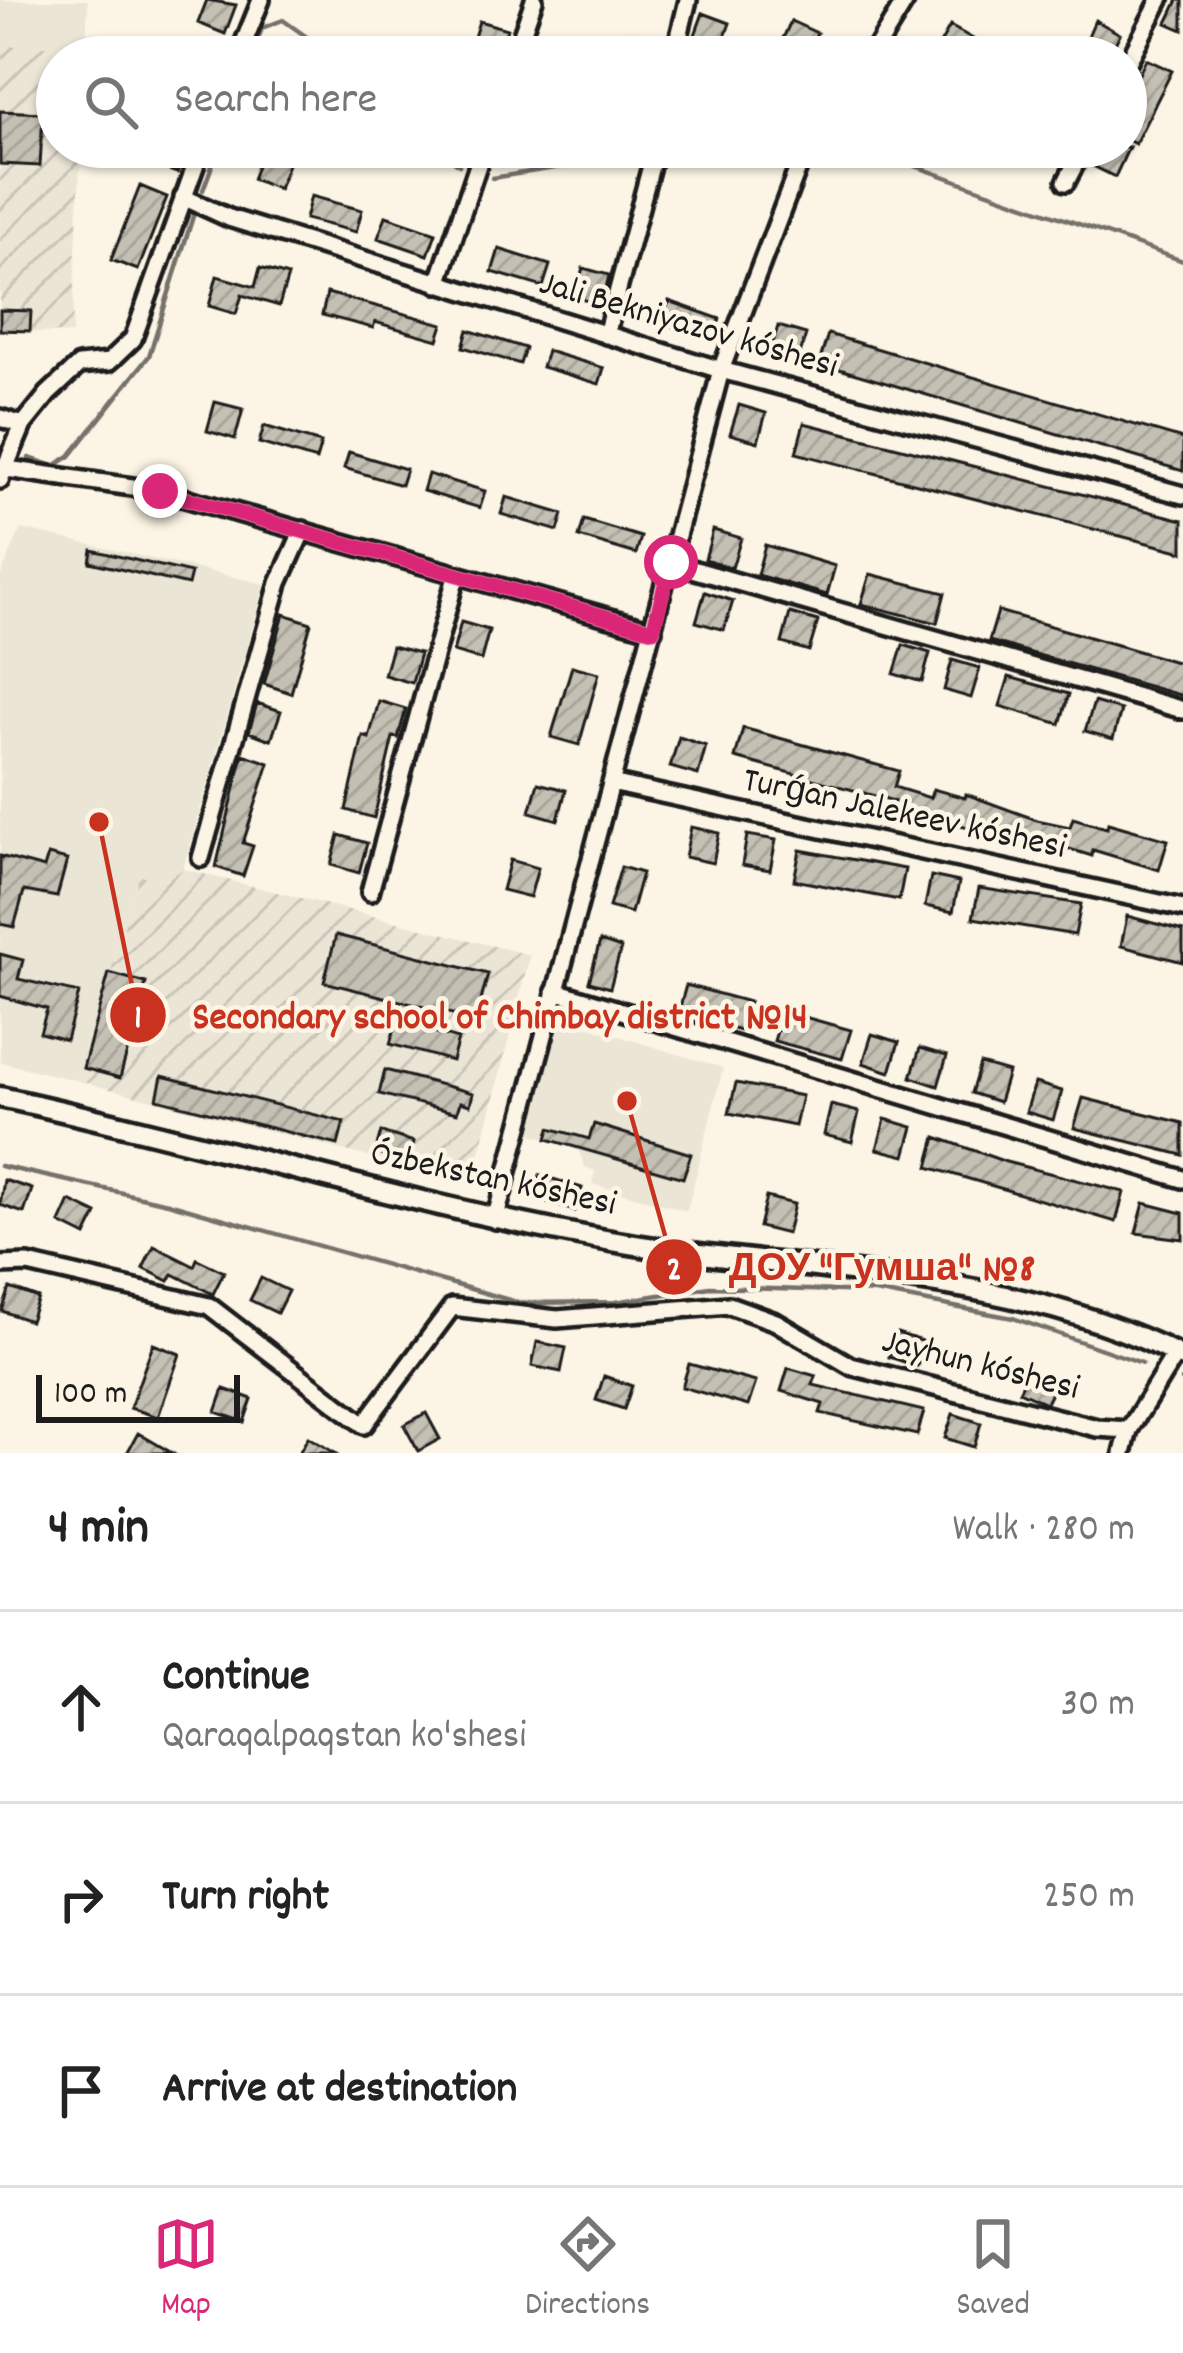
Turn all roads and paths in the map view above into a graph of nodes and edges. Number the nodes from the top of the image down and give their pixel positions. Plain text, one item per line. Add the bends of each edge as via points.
1 (261, 0) edge
2 (534, 0) edge
3 (688, 0) edge
4 (906, 0) edge
5 (1160, 0) edge
6 (246, 36) edge
7 (521, 36) edge
8 (679, 36) edge
9 (884, 36) edge
10 (1141, 36) edge
11 (194, 168) edge
12 (477, 168) edge
13 (650, 168) edge
14 (798, 168) edge
15 (1073, 168) edge
16 (1066, 182) dead end
17 (183, 197) junction
18 (438, 284) junction
19 (606, 335) junction
20 (721, 370) junction
21 (0, 418) edge
22 (23, 425) junction
23 (3, 474) edge
24 (1183, 495) edge
25 (303, 530) junction
26 (671, 562) junction
27 (455, 577) junction
28 (653, 630) junction
29 (1183, 710) edge
30 (611, 783) junction
31 (201, 858) dead end
32 (370, 892) dead end
33 (1183, 908) edge
34 (555, 991) junction
35 (0, 1096) edge
36 (1183, 1179) edge
37 (495, 1220) junction
38 (0, 1265) edge
39 (1180, 1355) edge
40 (1129, 1430) junction
41 (1123, 1453) edge

1 - 6 street
2 - 7 street
3 - 8 street
4 - 9 street
5 - 10 street
11 - 17 street
12 - 18 street
13 - 19 street
14 - 20 street
15 - 16 street
17 - 18 street, Jali Bekniyazov kóshesi
17 - 22 street via 133,339 109,362 79,364
18 - 19 street, Jali Bekniyazov kóshesi
19 - 20 street, Jali Bekniyazov kóshesi
20 - 24 street, Jali Bekniyazov kóshesi
20 - 26 street
21 - 22 street
22 - 23 street
23 - 25 street via 160,491
25 - 27 street
25 - 31 street via 279,583
26 - 28 street
26 - 29 street
27 - 28 street
27 - 32 street
28 - 30 street
30 - 33 street, Turǵan Jalekeev kóshesi
30 - 34 street
34 - 36 street
34 - 37 street
35 - 37 street, Ózbekstan kóshesi
37 - 39 street, Ózbekstan kóshesi via 951,1283 1036,1300
38 - 40 street, Jayhun kóshesi via 28,1264 209,1306 364,1425 452,1307 557,1319 729,1305 851,1366
39 - 40 street
40 - 41 street

